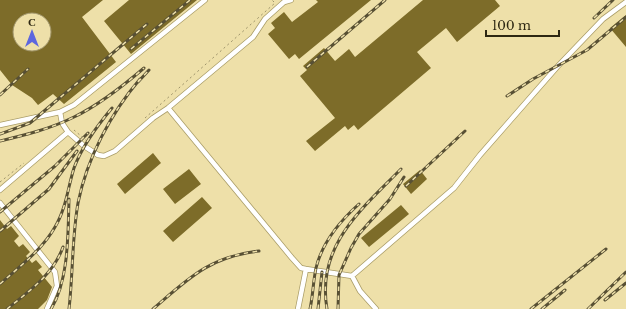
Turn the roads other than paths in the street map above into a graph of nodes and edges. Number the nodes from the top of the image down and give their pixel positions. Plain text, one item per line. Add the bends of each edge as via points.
1 (205, 0) edge
2 (291, 0) edge
3 (626, 2) edge
4 (168, 108) junction
5 (60, 112) junction
6 (0, 125) edge
7 (67, 130) junction
8 (0, 190) edge
9 (0, 203) edge
10 (306, 270) junction
11 (352, 276) junction
12 (47, 309) edge
13 (298, 309) edge
14 (376, 309) edge

1 - 5 lane via 74,106
2 - 4 lane via 284,2 265,19 253,37
3 - 11 lane via 603,19 557,67 454,188
4 - 7 lane via 107,155 95,153
4 - 10 lane via 292,258
5 - 6 lane
5 - 7 lane
7 - 8 lane
9 - 12 lane via 55,272 56,292
10 - 11 lane
10 - 13 lane
11 - 14 lane via 360,291

